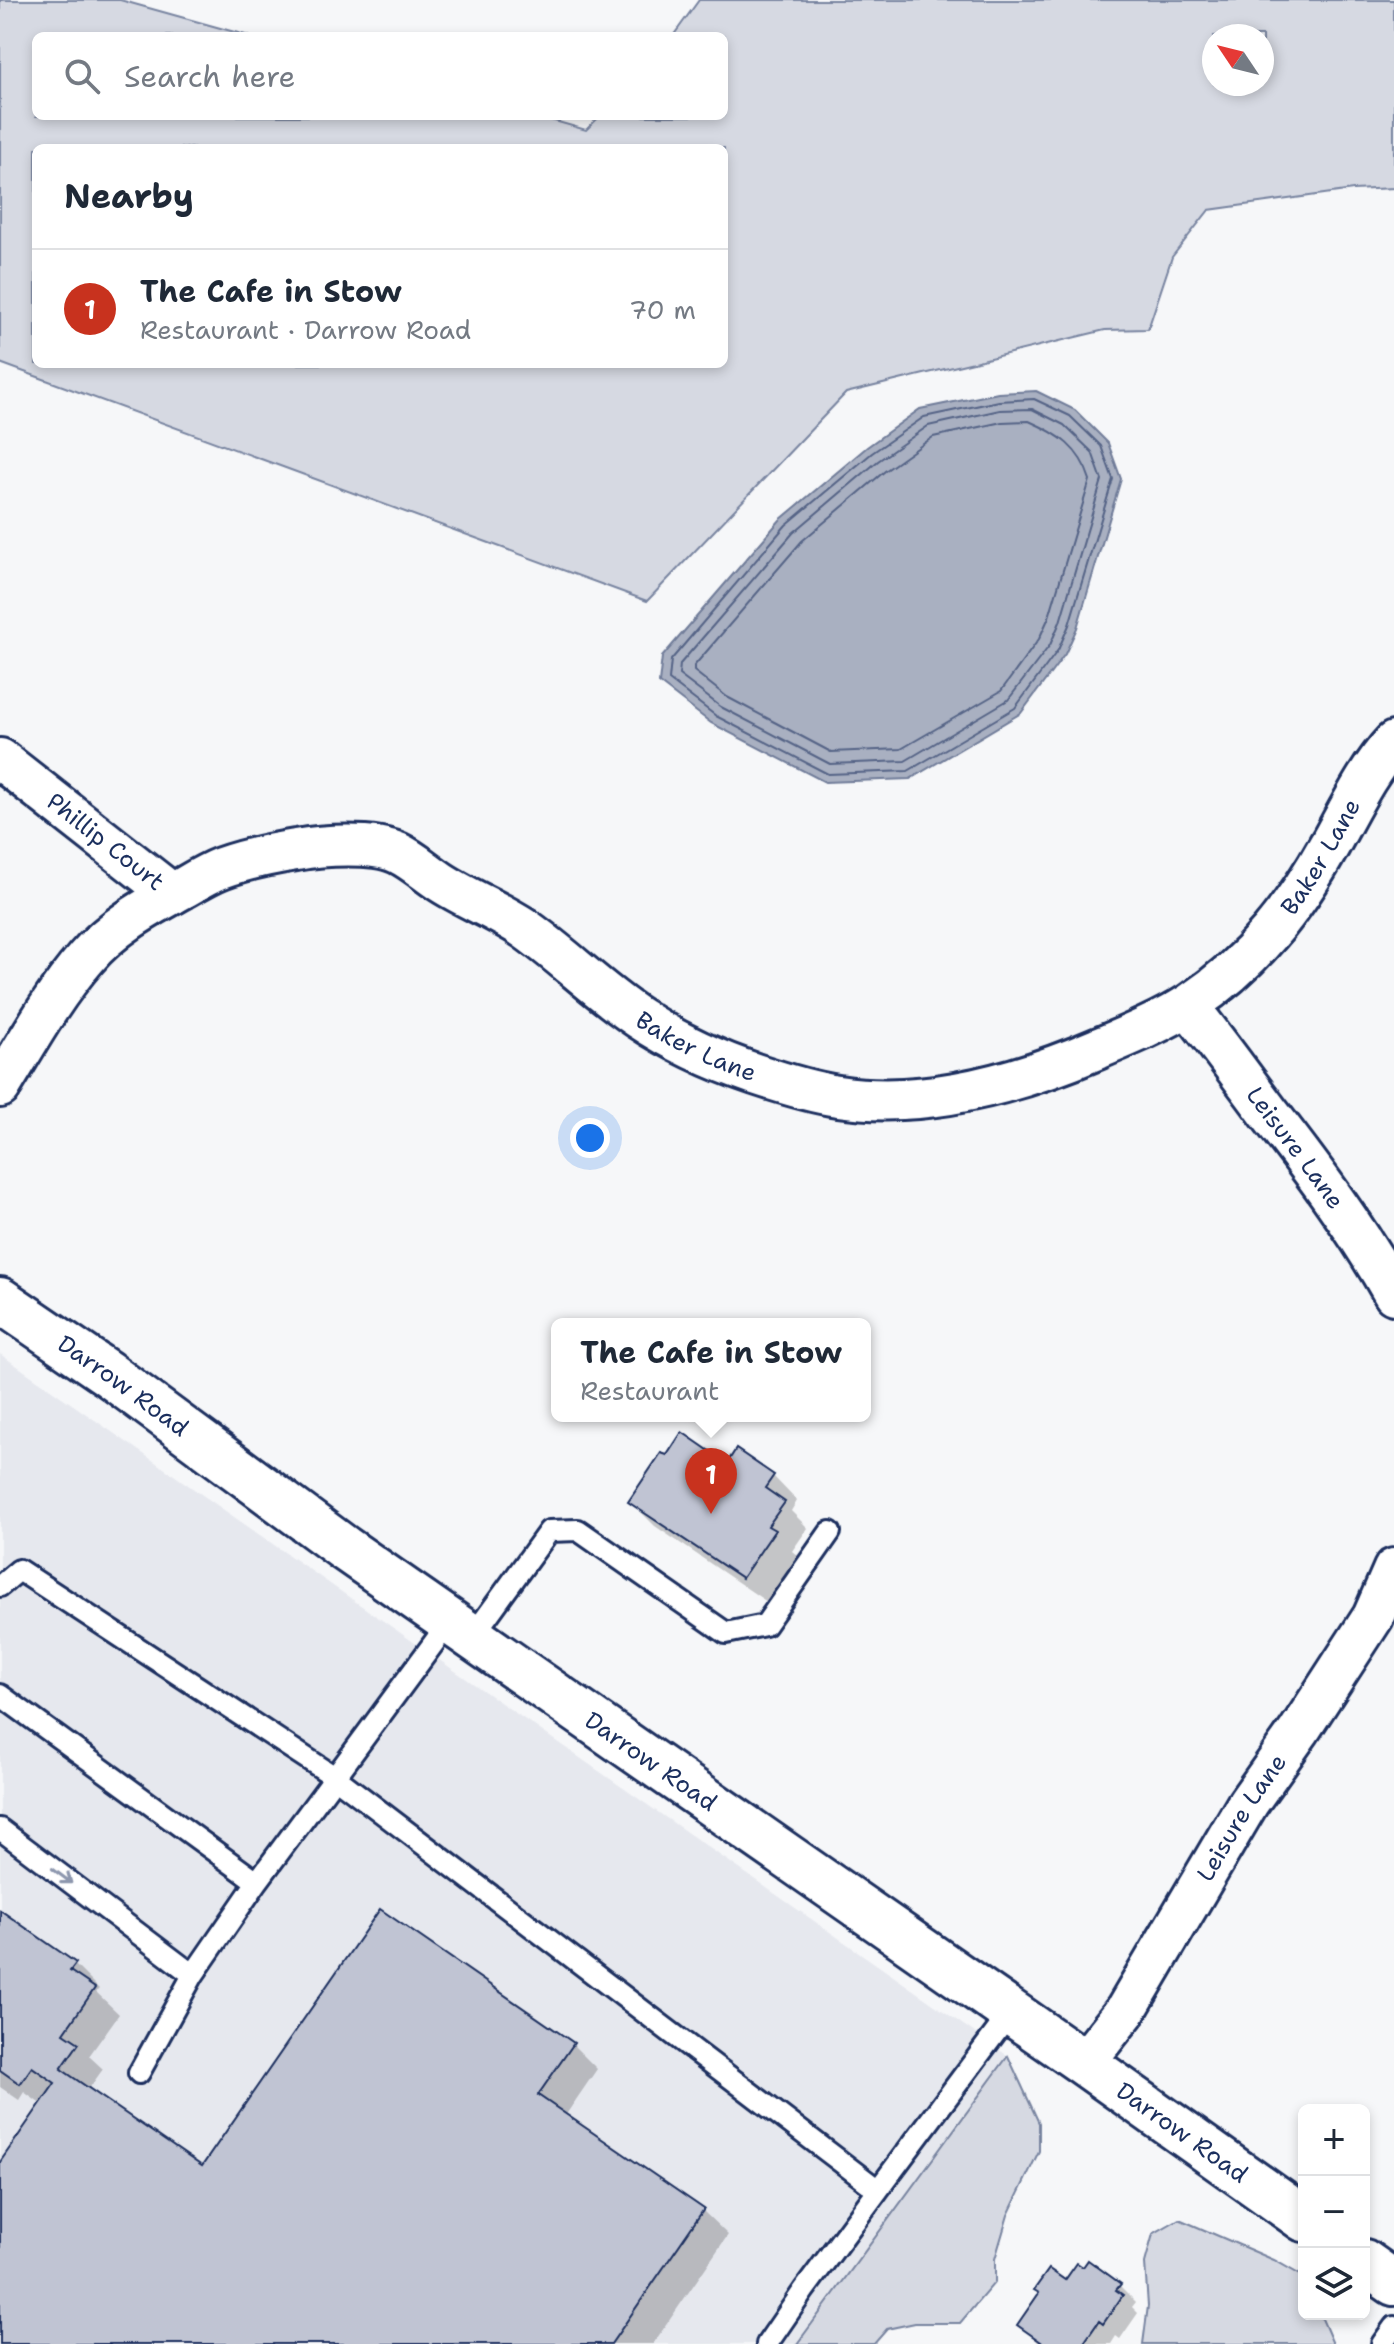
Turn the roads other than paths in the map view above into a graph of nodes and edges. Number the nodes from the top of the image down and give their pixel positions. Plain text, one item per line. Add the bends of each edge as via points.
1 (1394, 742) edge
2 (0, 759) edge
3 (172, 894) junction
4 (1188, 1006) junction
5 (0, 1087) edge
6 (1394, 1294) edge
7 (0, 1300) edge
8 (830, 1532) dead end
9 (1394, 1569) edge
10 (0, 1586) edge
11 (461, 1629) junction
12 (0, 1695) edge
13 (335, 1777) junction
14 (0, 1829) edge
15 (257, 1882) junction
16 (193, 1975) junction
17 (1011, 2012) junction
18 (1084, 2063) junction
19 (139, 2073) dead end
20 (878, 2190) junction
21 (1298, 2215) edge
22 (1370, 2266) edge
23 (1394, 2283) edge
24 (1394, 2327) edge
25 (767, 2344) edge
26 (1382, 2344) edge

1 - 4 street, Baker Lane via 1285,917 1241,966
2 - 3 street, Phillip Court
3 - 4 street, Baker Lane via 216,869 259,856 352,845 396,852 524,929 600,991 690,1048 787,1085 839,1097 948,1094 1008,1081 1081,1056
3 - 5 street, Baker Lane via 133,916 88,954
4 - 6 street, Leisure Lane via 1308,1164
7 - 11 main road, Darrow Road
8 - 11 lane via 765,1625 726,1633 578,1530 549,1531
9 - 18 street, Leisure Lane via 1373,1617 1248,1803 1126,2010
10 - 13 lane via 19,1570
11 - 13 lane
11 - 17 main road, Darrow Road
12 - 15 lane
13 - 15 lane
13 - 20 lane
14 -> 16 lane
15 - 16 lane
16 - 19 lane
17 - 18 main road, Darrow Road
17 - 20 lane
18 - 21 main road, Darrow Road
20 - 25 lane
22 - 23 main road
24 - 26 lane

